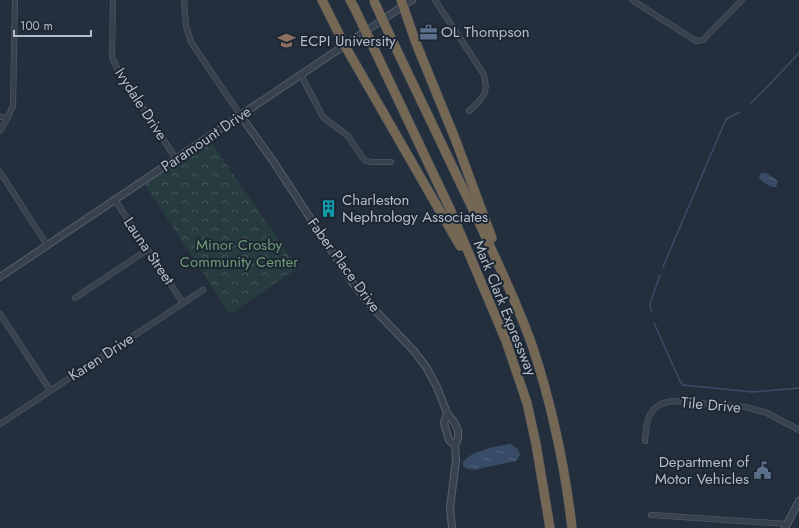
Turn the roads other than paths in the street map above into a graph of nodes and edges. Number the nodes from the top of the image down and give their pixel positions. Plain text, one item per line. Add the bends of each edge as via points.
1 (15, 0) edge
2 (113, 0) edge
3 (184, 0) edge
4 (322, 0) edge
5 (350, 0) edge
6 (374, 0) edge
7 (412, 0) edge
8 (435, 0) edge
9 (632, 0) edge
10 (742, 0) edge
11 (403, 3) edge
12 (345, 46) junction
13 (301, 75) junction
14 (469, 110) dead end
15 (241, 116) junction
16 (0, 117) edge
17 (8, 117) junction
18 (0, 132) edge
19 (176, 159) junction
20 (391, 162) dead end
21 (0, 172) edge
22 (115, 200) junction
23 (47, 245) junction
24 (147, 250) junction
25 (0, 277) edge
26 (203, 290) dead end
27 (510, 290) junction
28 (486, 294) junction
29 (75, 298) dead end
30 (183, 303) junction
31 (0, 314) edge
32 (50, 390) junction
33 (447, 413) junction
34 (0, 424) edge
35 (799, 430) edge
36 (645, 441) dead end
37 (455, 446) junction
38 (799, 501) edge
39 (651, 515) dead end
40 (786, 526) edge
41 (452, 528) edge
42 (550, 528) edge
43 (572, 528) edge

1 - 17 street via 14,94 13,106
2 - 19 street, Ivydale Drive via 112,57
3 - 15 street via 186,26 191,42
4 - 12 highway
5 - 28 highway, Mark Clark Expressway, bridge via 450,209
6 - 27 highway, Mark Clark Expressway, bridge
7 - 11 street, Paramount Drive
8 - 14 street via 483,73 487,84 481,99
9 - 10 street via 699,42
11 - 12 street, Paramount Drive
11 - 27 highway
12 - 13 street, Paramount Drive
12 - 28 highway
13 - 15 street, Paramount Drive
13 - 20 street via 323,117 348,136 366,161
15 - 19 street, Paramount Drive
15 - 33 street, Faber Place Drive via 352,282 426,367
16 - 17 street
17 - 18 street
19 - 22 street, Paramount Drive
21 - 23 street
22 - 23 street, Paramount Drive
22 - 24 street, Launa Street
23 - 25 street, Paramount Drive
24 - 29 street
24 - 30 street, Launa Street
26 - 30 street, Karen Drive
27 - 43 highway, Mark Clark Expressway via 532,347 549,402
28 - 42 highway, Mark Clark Expressway via 506,340 527,403
30 - 32 street, Karen Drive
31 - 32 street
32 - 34 street, Karen Drive
33 - 37 street, Faber Place Drive via 444,423 449,440
33 - 37 street, Faber Place Drive via 458,430
35 - 36 street, Tile Drive via 766,412 745,407 673,402 656,406 650,414 646,424
37 - 41 street, Faber Place Drive via 456,460 450,508
38 - 40 street
39 - 40 street

